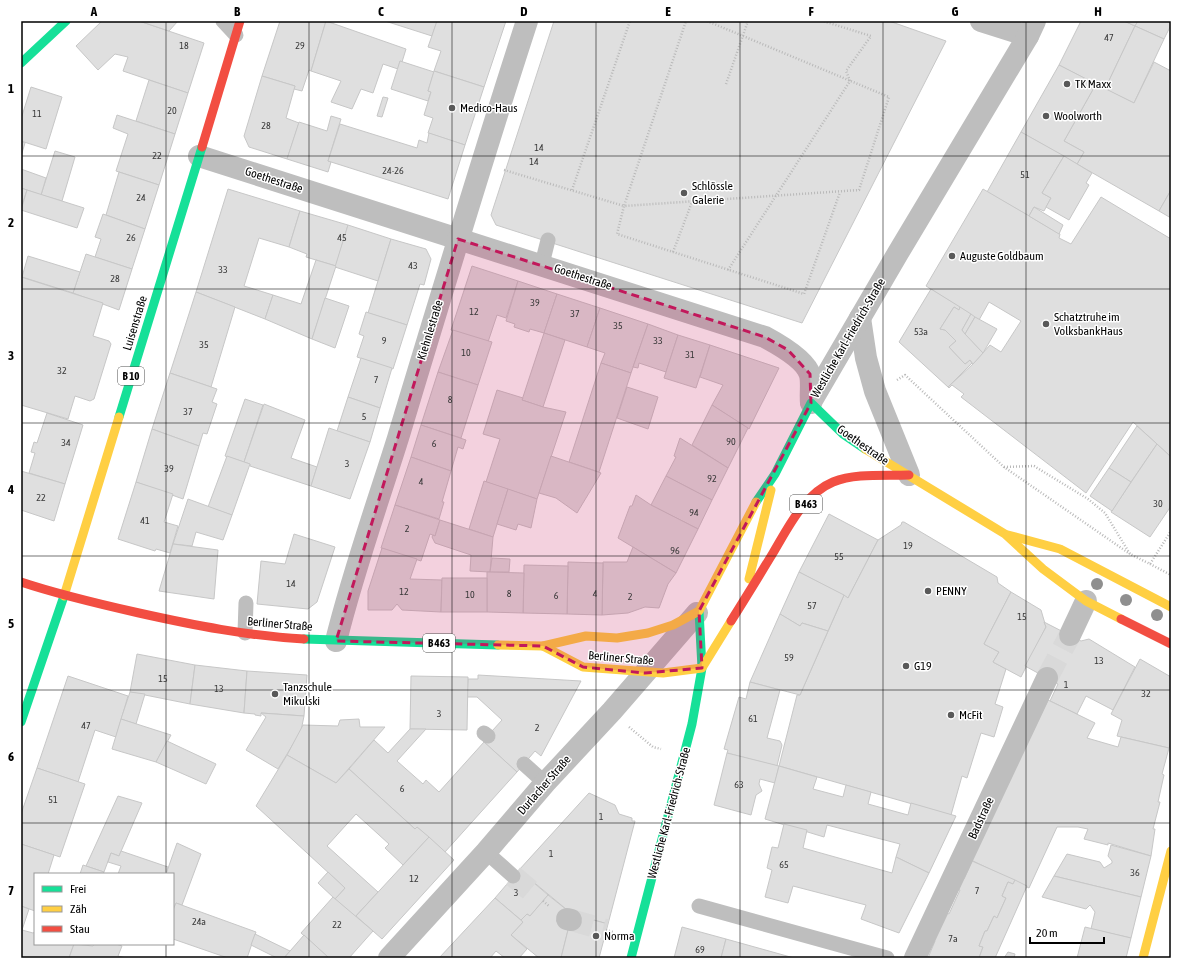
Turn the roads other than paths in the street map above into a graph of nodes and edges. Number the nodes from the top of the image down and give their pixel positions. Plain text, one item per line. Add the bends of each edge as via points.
1 (66, 21) edge
2 (222, 21) edge
3 (528, 21) edge
4 (981, 21) edge
5 (238, 28) edge
6 (1031, 28) edge
7 (21, 63) edge
8 (198, 156) junction
9 (458, 239) junction
10 (548, 240) dead end
11 (542, 264) junction
12 (860, 318) junction
13 (811, 403) junction
14 (775, 474) junction
15 (909, 475) junction
16 (1005, 534) junction
17 (21, 582) edge
18 (1144, 594) junction
19 (1171, 594) edge
20 (64, 596) junction
21 (745, 598) junction
22 (1086, 601) junction
23 (246, 603) dead end
24 (1171, 607) edge
25 (699, 611) junction
26 (245, 633) junction
27 (1070, 635) tunnel mouth
28 (336, 641) junction
29 (1171, 644) edge
30 (543, 646) junction
31 (702, 668) junction
32 (645, 673) junction
33 (1043, 686) tunnel mouth
34 (21, 722) edge
35 (524, 764) dead end
36 (545, 783) junction
37 (1171, 851) edge
38 (486, 852) junction
39 (513, 876) tunnel mouth
40 (700, 906) dead end
41 (389, 958) edge
42 (631, 958) edge
43 (887, 958) edge
44 (915, 958) edge
45 (1143, 958) edge

1 - 7 main road
2 - 5 lane
3 - 9 street, Kiehnlestraße
4 - 6 street
5 - 8 main road, Luisenstraße / B 10
6 - 12 street, Westliche Karl-Friedrich-Straße
8 - 9 street, Goethestraße
8 - 20 main road, Luisenstraße / B 10
9 - 11 street, Goethestraße
9 - 28 street, Kiehnlestraße via 367,540 344,607
10 - 11 lane
11 - 13 street, Goethestraße via 766,336 788,350 810,374
12 - 13 street, Westliche Karl-Friedrich-Straße
12 - 15 street, Goethestraße via 866,358 875,391
13 - 14 main road, Westliche Karl-Friedrich-Straße / B 463
13 - 15 main road, Goethestraße via 854,441
14 - 21 main road, B 463
14 - 25 main road, Westliche Karl-Friedrich-Straße / B 463 via 753,506
15 - 16 main road, Goethestraße
15 - 21 main road, B 463 via 857,477 825,486 813,496 792,523
16 - 18 main road, Goethestraße via 1060,549
16 - 22 main road, Goethestraße via 1043,569
17 - 20 main road, Berliner Straße
18 - 19 main road
18 - 24 main road, Goethestraße
20 - 26 main road, Berliner Straße / B 463 via 201,627
20 - 34 main road, Luisenstraße
21 - 31 main road, Westliche Karl-Friedrich-Straße / B 463
22 - 27 street
22 - 29 main road, Goethestraße
23 - 26 lane
25 - 30 main road, Berliner Straße / B 463 via 673,625 648,633 617,638 586,636
25 - 31 main road, Westliche Karl-Friedrich-Straße
25 - 32 street, Durlacher Straße
26 - 28 main road, Berliner Straße / B 463
28 - 30 main road, Berliner Straße / B 463
30 - 32 main road, Berliner Straße / B 463 via 583,667
31 - 32 main road, Berliner Straße / B 463 via 680,672
31 - 42 main road, Westliche Karl-Friedrich-Straße via 688,743
32 - 36 street, Durlacher Straße
33 - 44 street, Badstraße
35 - 36 lane
36 - 38 street, Durlacher Straße
37 - 45 main road
38 - 39 lane
38 - 41 street, Durlacher Straße
40 - 43 lane

